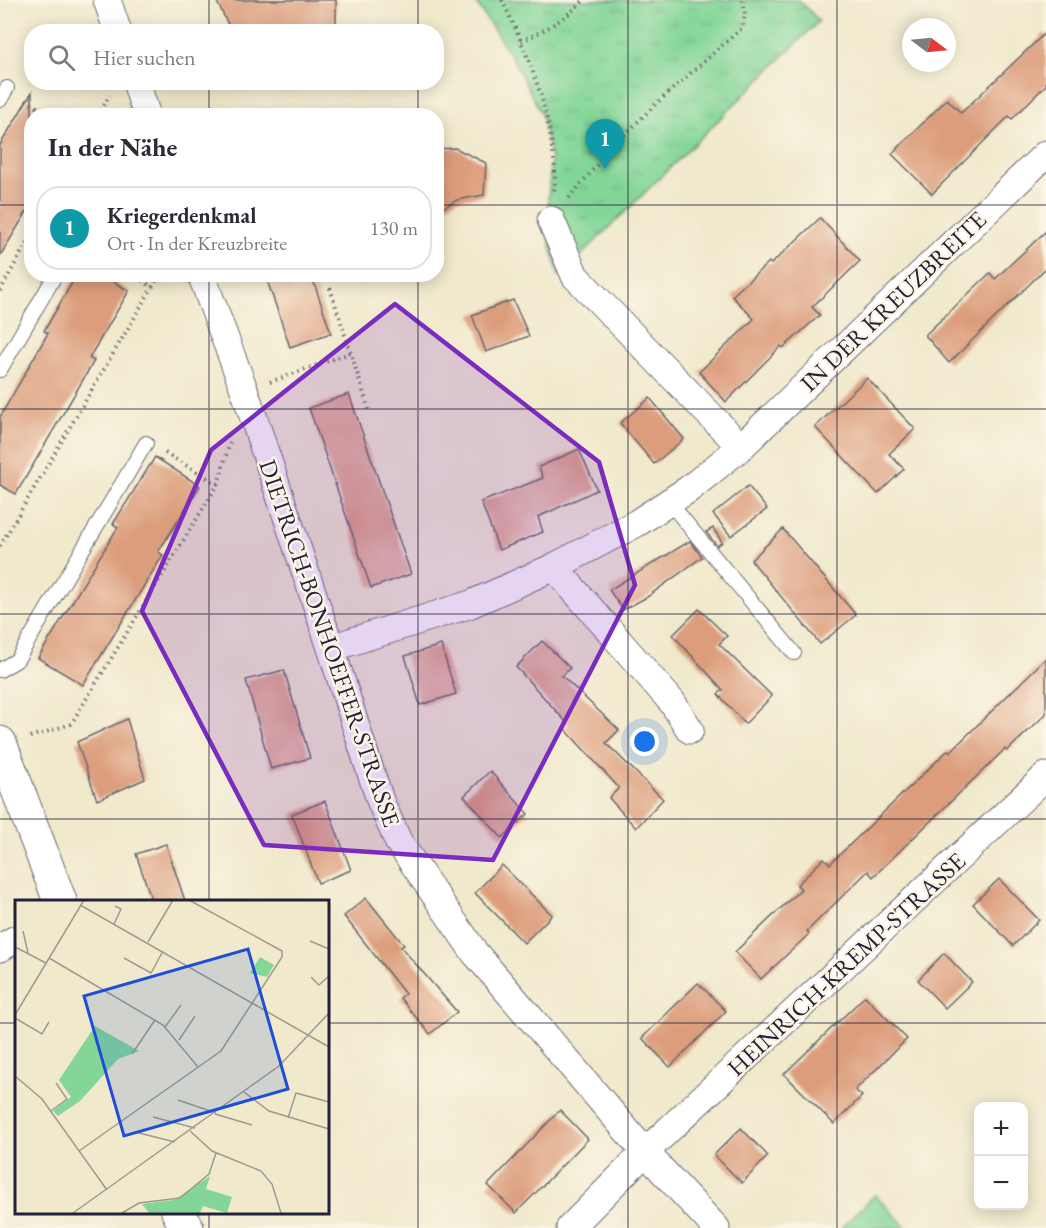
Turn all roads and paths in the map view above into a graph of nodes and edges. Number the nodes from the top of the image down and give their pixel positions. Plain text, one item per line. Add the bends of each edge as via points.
1 (107, 0) edge
2 (502, 0) edge
3 (584, 0) edge
4 (743, 0) edge
5 (115, 24) edge
6 (521, 41) junction
7 (121, 90) edge
8 (126, 90) edge
9 (105, 108) edge
10 (141, 108) edge
11 (1046, 154) edge
12 (551, 219) junction
13 (24, 248) edge
14 (51, 282) edge
15 (145, 282) edge
16 (156, 282) edge
17 (204, 282) edge
18 (153, 287) junction
19 (330, 288) dead end
20 (0, 291) edge
21 (350, 353) junction
22 (0, 370) edge
23 (245, 392) junction
24 (369, 410) dead end
25 (146, 443) dead end
26 (741, 447) junction
27 (185, 465) dead end
28 (218, 484) junction
29 (669, 502) junction
30 (0, 546) edge
31 (554, 567) junction
32 (331, 648) junction
33 (794, 653) dead end
34 (0, 670) edge
35 (690, 730) dead end
36 (1, 744) edge
37 (1046, 776) edge
38 (60, 900) edge
39 (15, 940) edge
40 (0, 948) edge
41 (645, 1152) junction
42 (179, 1213) edge
43 (187, 1228) edge
44 (570, 1228) edge
45 (716, 1228) edge

1 - 5 street
2 - 6 path
3 - 6 path via 567,17
4 - 12 path via 742,28 614,145
6 - 12 path via 547,112 556,178
7 - 9 path
8 - 10 street
11 - 26 street, IN DER KREUZBREITE
12 - 26 street via 575,276
13 - 20 path
14 - 22 lane
15 - 18 path
16 - 18 path
17 - 23 street, DIETRICH-BONHOEFFER-STRASSE
18 - 30 path
19 - 21 path
21 - 23 path
21 - 24 path
23 - 28 path
23 - 32 street, DIETRICH-BONHOEFFER-STRASSE
25 - 34 lane via 17,660
26 - 29 street, IN DER KREUZBREITE
27 - 28 path
28 - 36 path via 71,724
29 - 31 street, IN DER KREUZBREITE via 638,523
29 - 33 lane
31 - 32 street, IN DER KREUZBREITE via 471,604
31 - 35 street via 672,702
32 - 41 street, DIETRICH-BONHOEFFER-STRASSE via 369,768 398,841 475,953
36 - 38 street
37 - 41 street, HEINRICH-KREMP-STRASSE
39 - 40 street
41 - 44 street, HEINRICH-KREMP-STRASSE
41 - 45 street
42 - 43 street

